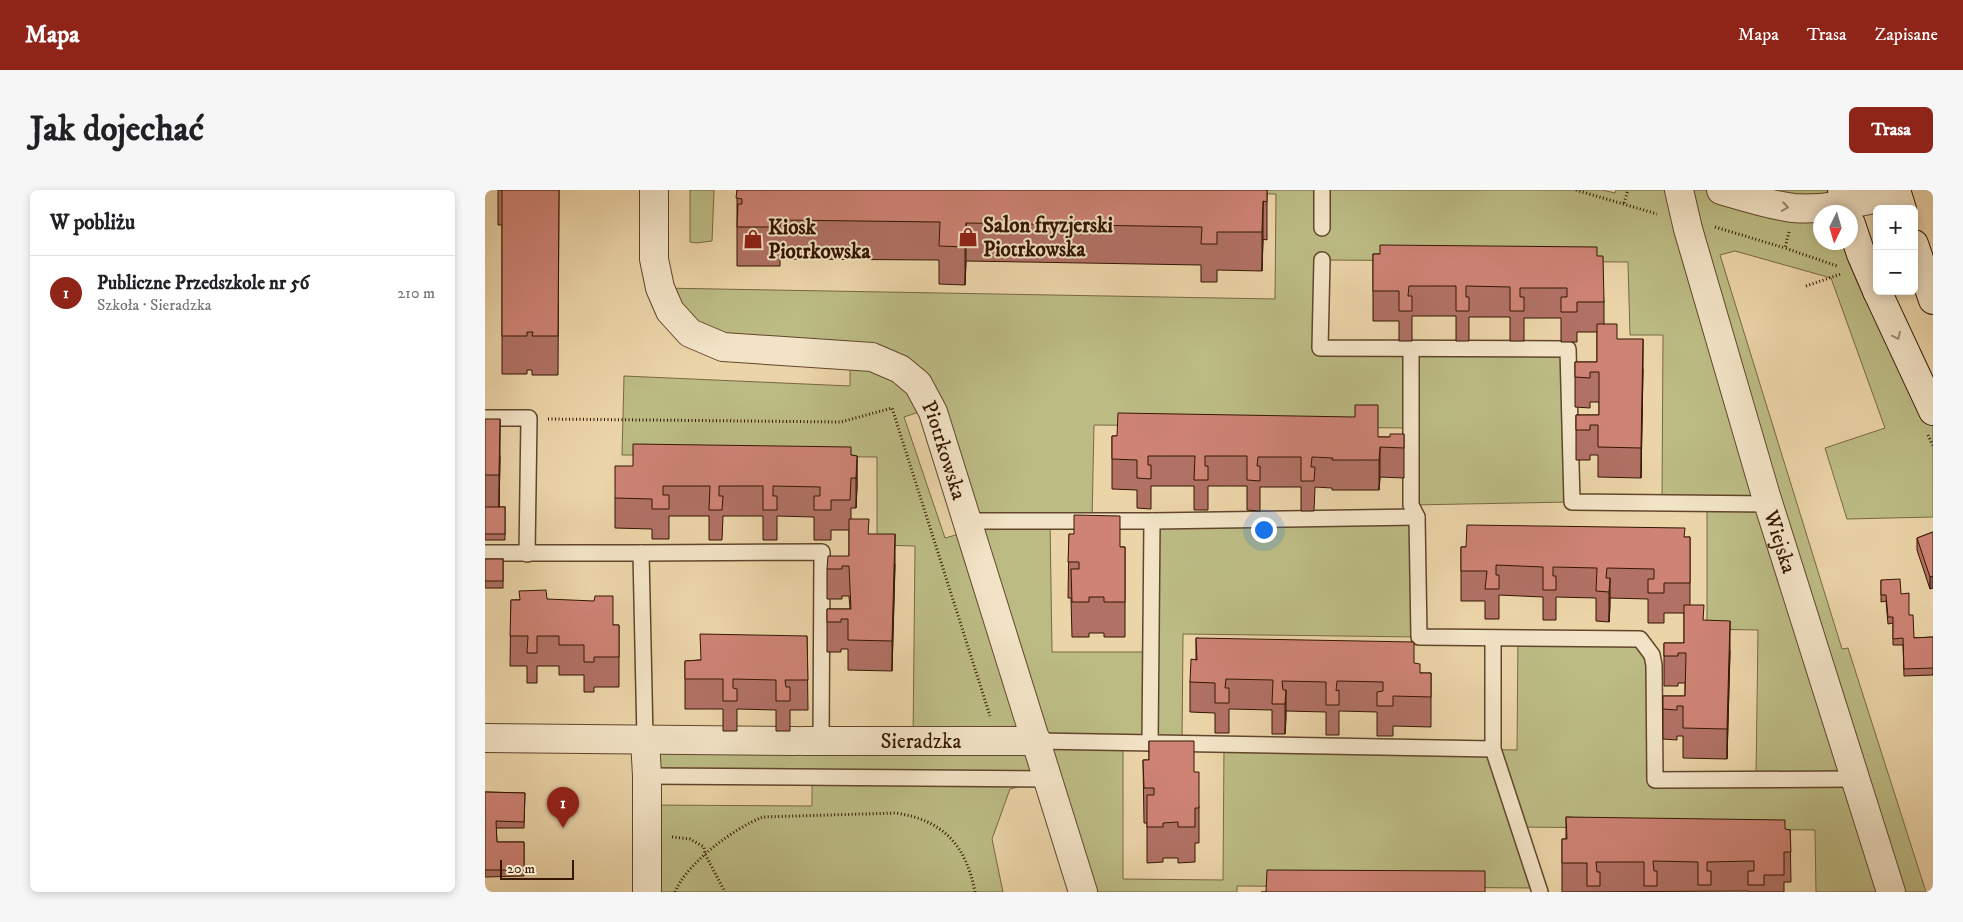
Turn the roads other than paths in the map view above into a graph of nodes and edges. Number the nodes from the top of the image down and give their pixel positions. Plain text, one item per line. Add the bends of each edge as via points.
1 (654, 190) edge
2 (1322, 190) edge
3 (1679, 190) edge
4 (1721, 190) edge
5 (1898, 198) edge
6 (1858, 206) edge
7 (1813, 208) edge
8 (1322, 228) dead end
9 (1858, 245) edge
10 (1916, 250) edge
11 (1322, 260) dead end
12 (1873, 282) edge
13 (1879, 295) edge
14 (1933, 300) edge
15 (1411, 349) junction
16 (1933, 411) edge
17 (485, 418) edge
18 (1769, 504) junction
19 (1417, 517) junction
20 (968, 521) junction
21 (1152, 521) junction
22 (641, 553) junction
23 (485, 554) edge
24 (527, 554) junction
25 (1493, 638) junction
26 (485, 738) edge
27 (645, 740) junction
28 (807, 741) junction
29 (1037, 741) junction
30 (1150, 743) junction
31 (1493, 749) junction
32 (647, 776) junction
33 (1049, 779) junction
34 (1855, 779) junction
35 (647, 892) edge
36 (1083, 892) edge
37 (1540, 892) edge
38 (1891, 892) edge

1 - 20 street, Piotrkowska via 654,259 660,288 671,311 690,333 723,347 872,357 900,368 918,384 933,412
2 - 8 lane
3 - 18 street, Wiejska
4 -> 7 street via 1777,205
5 - 6 street
9 - 12 street
10 - 14 street
11 - 15 lane via 1320,348
13 -> 16 street
15 - 18 lane via 1568,349 1572,502
15 - 19 lane via 1411,505
17 - 24 lane via 529,418
18 - 34 street, Wiejska
19 - 21 lane
19 - 25 lane via 1419,637
20 - 21 lane
20 - 29 street, Piotrkowska
21 - 30 lane
22 - 24 lane
22 - 27 lane
22 - 28 lane via 822,552
23 - 24 lane
25 - 31 lane
25 - 34 lane via 1640,639 1652,655 1655,666 1655,780
26 - 27 street, Sieradzka
27 - 28 street, Sieradzka
27 - 32 street
28 - 29 street, Sieradzka
29 - 30 lane
29 - 33 street, Piotrkowska
30 - 31 lane
31 - 37 lane
32 - 33 lane
32 - 35 street
33 - 36 street, Piotrkowska
34 - 38 street, Wiejska

